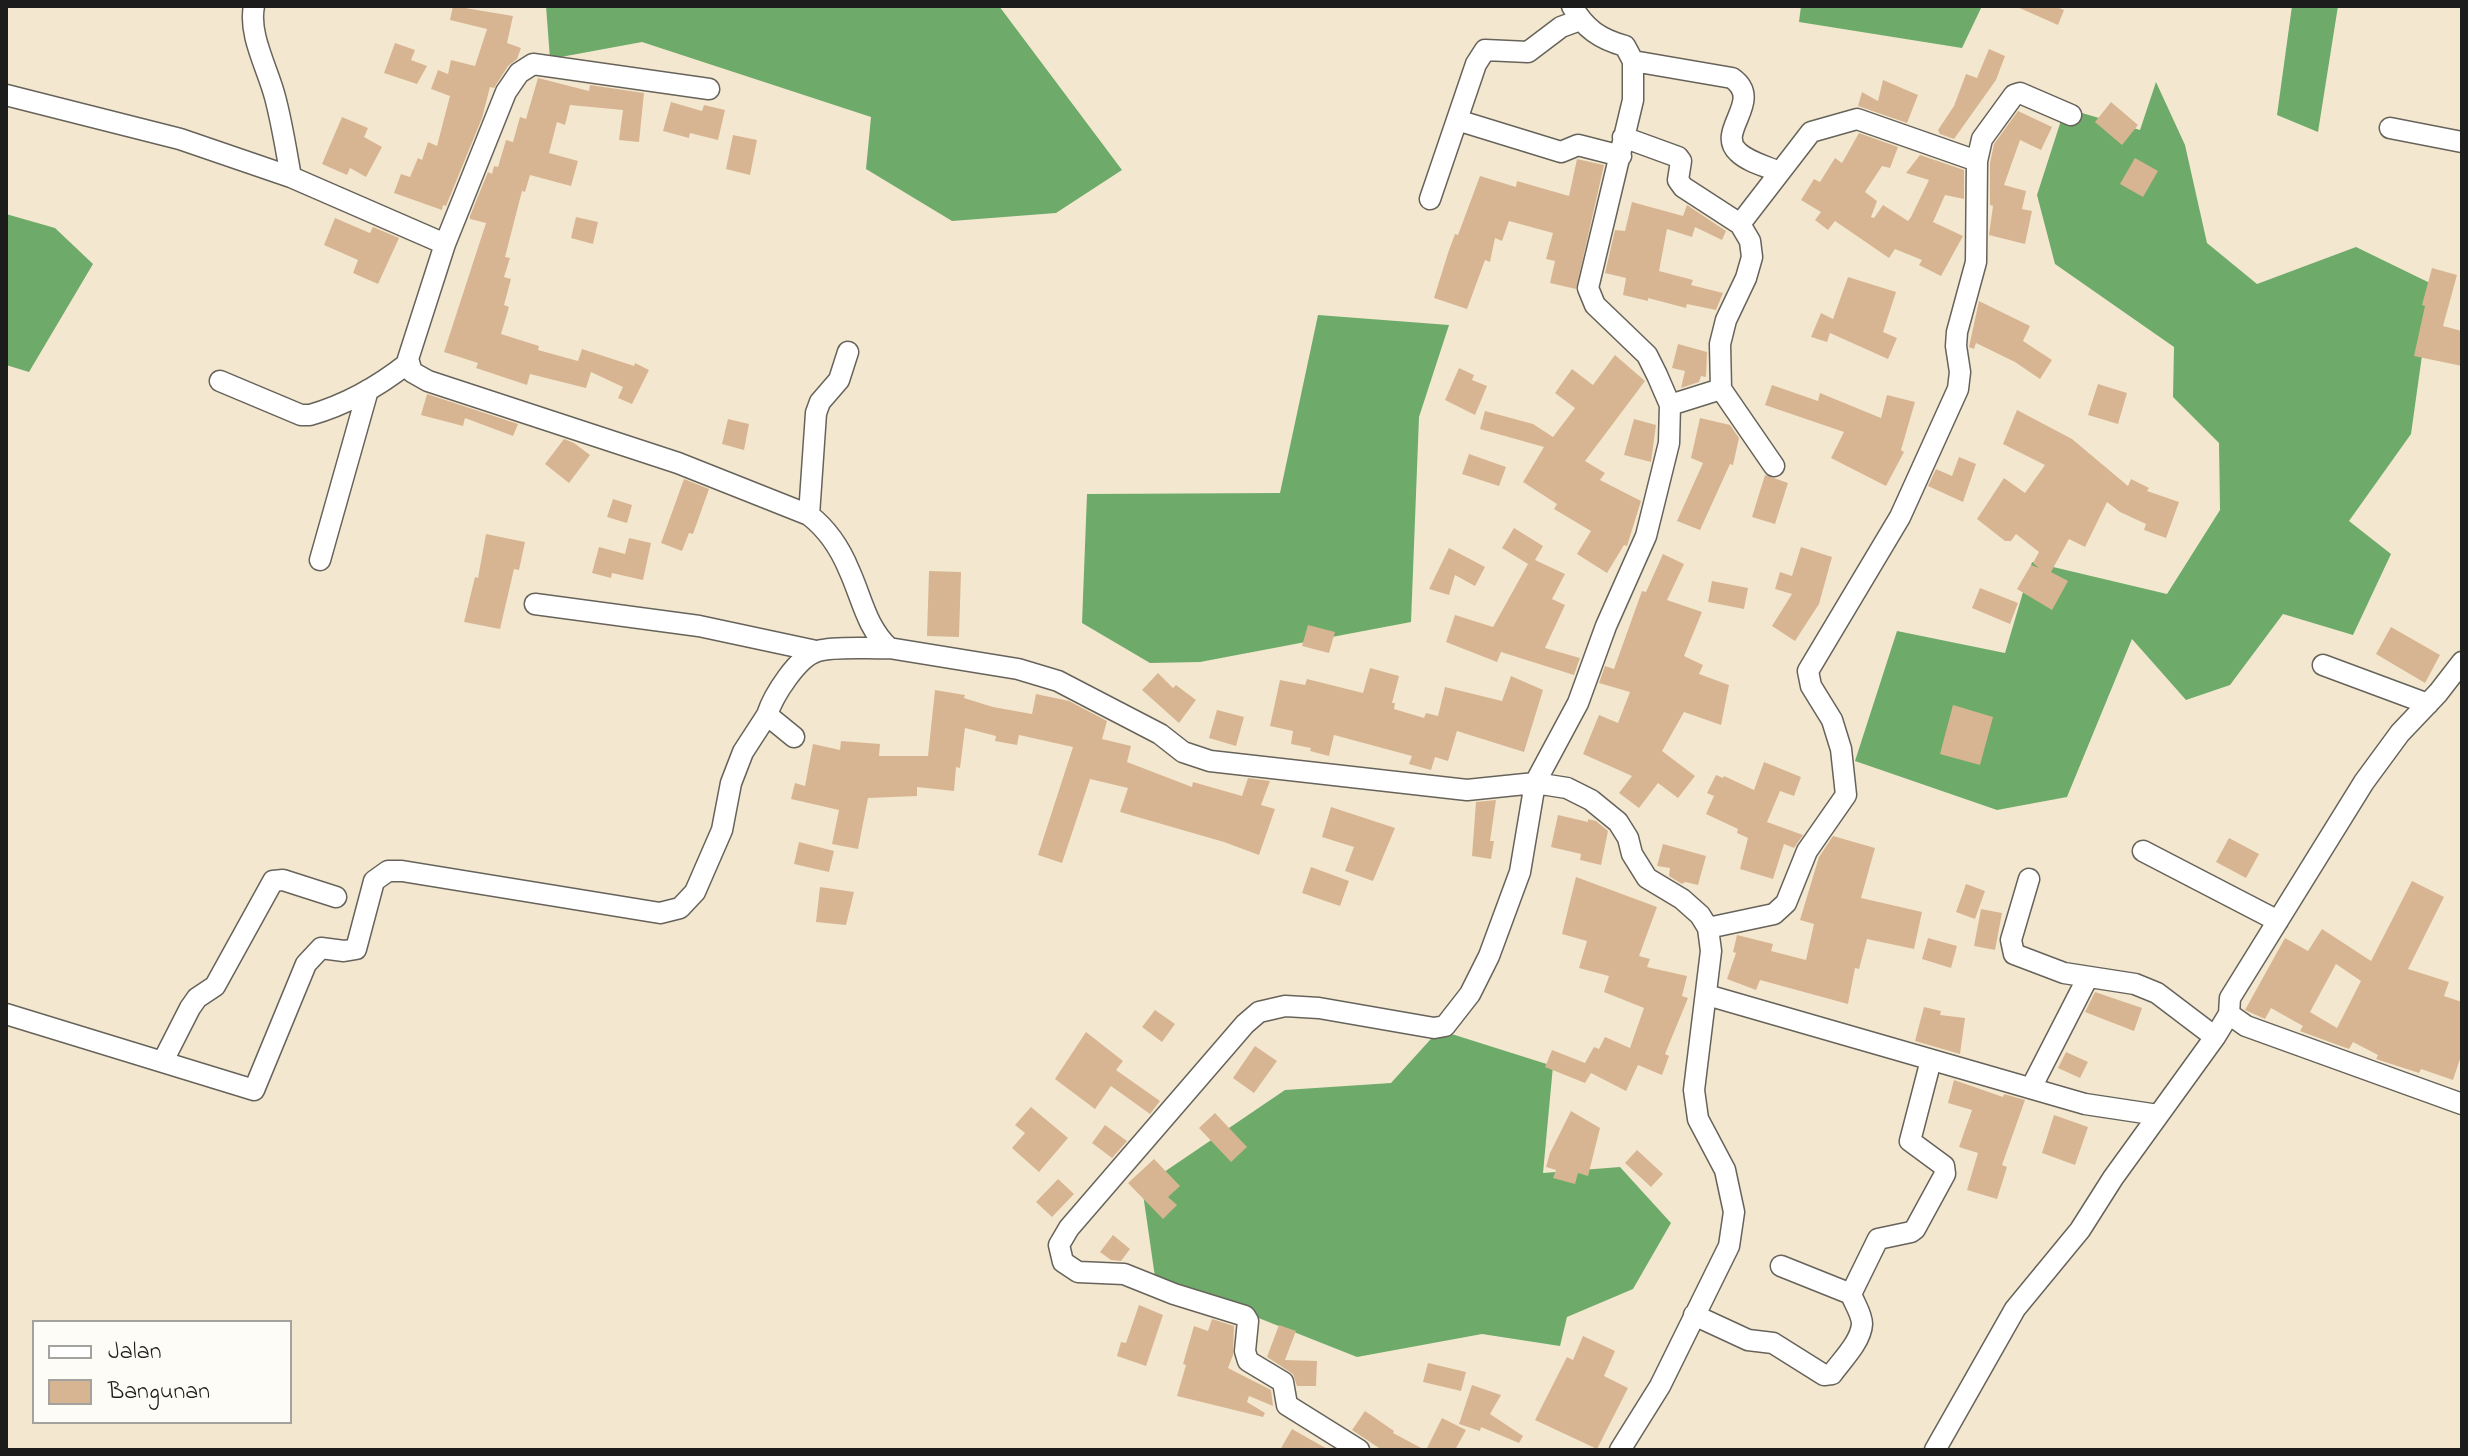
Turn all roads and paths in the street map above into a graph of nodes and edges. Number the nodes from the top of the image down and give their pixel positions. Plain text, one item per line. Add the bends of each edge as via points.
1 (254, 6) edge
2 (1576, 13) edge
3 (1633, 61) junction
4 (709, 89) dead end
5 (6, 95) edge
6 (2071, 115) dead end
7 (1457, 120) junction
8 (2390, 128) dead end
9 (2462, 142) edge
10 (1622, 146) junction
11 (1977, 161) junction
12 (1779, 172) junction
13 (291, 177) junction
14 (1430, 199) dead end
15 (1740, 224) junction
16 (445, 244) junction
17 (848, 352) dead end
18 (408, 363) junction
19 (220, 381) dead end
20 (1721, 389) junction
21 (368, 390) junction
22 (1670, 405) junction
23 (1774, 466) dead end
24 (809, 515) junction
25 (320, 560) dead end
26 (535, 604) dead end
27 (889, 648) junction
28 (816, 651) junction
29 (2323, 665) dead end
30 (2461, 665) edge
31 (2428, 704) junction
32 (767, 715) junction
33 (794, 737) dead end
34 (1535, 783) junction
35 (2143, 851) dead end
36 (2029, 879) dead end
37 (336, 897) dead end
38 (2278, 921) junction
39 (1708, 928) junction
40 (2088, 977) junction
41 (1707, 995) junction
42 (6, 1014) edge
43 (2229, 1014) junction
44 (2215, 1037) junction
45 (1931, 1060) junction
46 (163, 1061) junction
47 (2031, 1088) junction
48 (2462, 1104) edge
49 (2158, 1115) junction
50 (1781, 1266) dead end
51 (1851, 1294) junction
52 (1694, 1315) junction
53 (1359, 1450) edge
54 (1620, 1450) edge
55 (1935, 1450) edge

1 - 13 street
2 - 3 street via 1603,40 1625,46
2 - 7 street via 1528,52 1485,50
3 - 10 street via 1633,100
3 - 12 street via 1732,78 1740,84 1743,102 1732,145 1742,156
4 - 16 street via 533,64 506,92
5 - 13 street via 180,139
6 - 11 street via 2026,93 2014,95 1982,139
7 - 10 street via 1561,152 1578,145
7 - 14 street
8 - 9 street
10 - 15 street via 1678,157 1683,187
10 - 22 street via 1588,288 1595,305 1647,355
11 - 12 street via 1857,119 1811,132
11 - 39 street via 1976,262 1957,332 1958,389 1900,517 1808,671 1841,749 1846,795 1807,851 1781,910
12 - 15 street
13 - 16 street
15 - 20 street via 1752,257 1720,344
16 - 18 street
17 - 24 street via 835,388 816,413
18 - 21 street
18 - 24 street via 412,372 428,381 678,463
19 - 21 street via 301,415 321,412
20 - 22 street
20 - 23 street
21 - 25 street
22 - 34 street via 1669,443 1646,536 1578,703
24 - 27 street via 825,528 849,569 877,638
26 - 28 street via 699,626
27 - 28 street
27 - 34 street via 1018,669 1058,681 1160,734 1183,752 1210,761 1467,790
28 - 32 street via 792,672
29 - 31 street
30 - 31 street
31 - 38 street via 2364,782
32 - 33 street
32 - 46 street via 743,752 722,830 695,892 680,908 660,913 388,871 374,881 356,949 321,948 306,964 254,1090
34 - 39 street via 1567,788 1609,812 1628,838 1641,871 1691,907
34 - 53 street via 1520,872 1489,956 1451,1021 1434,1028 1319,1008 1285,1006 1259,1012 1059,1245 1063,1262 1078,1272 1124,1274 1245,1316 1248,1361 1283,1382 1287,1405
35 - 38 street
36 - 40 street via 2011,940 2014,954
37 - 46 street via 273,881 215,986 190,1008
38 - 43 street via 2230,998
39 - 41 street
40 - 44 street via 2157,993
40 - 47 street
41 - 45 street
41 - 52 street via 1694,1090 1698,1119 1725,1170 1734,1212 1729,1246
42 - 46 street
43 - 44 street
43 - 48 street via 2246,1026
44 - 49 street
45 - 47 street
45 - 51 street via 1910,1141 1944,1166 1945,1174 1915,1229 1878,1239
47 - 49 street via 2085,1104
49 - 55 street via 2080,1230 2015,1309
50 - 51 street
51 - 52 street via 1861,1328 1828,1376 1773,1343 1748,1340
52 - 54 street via 1660,1386

